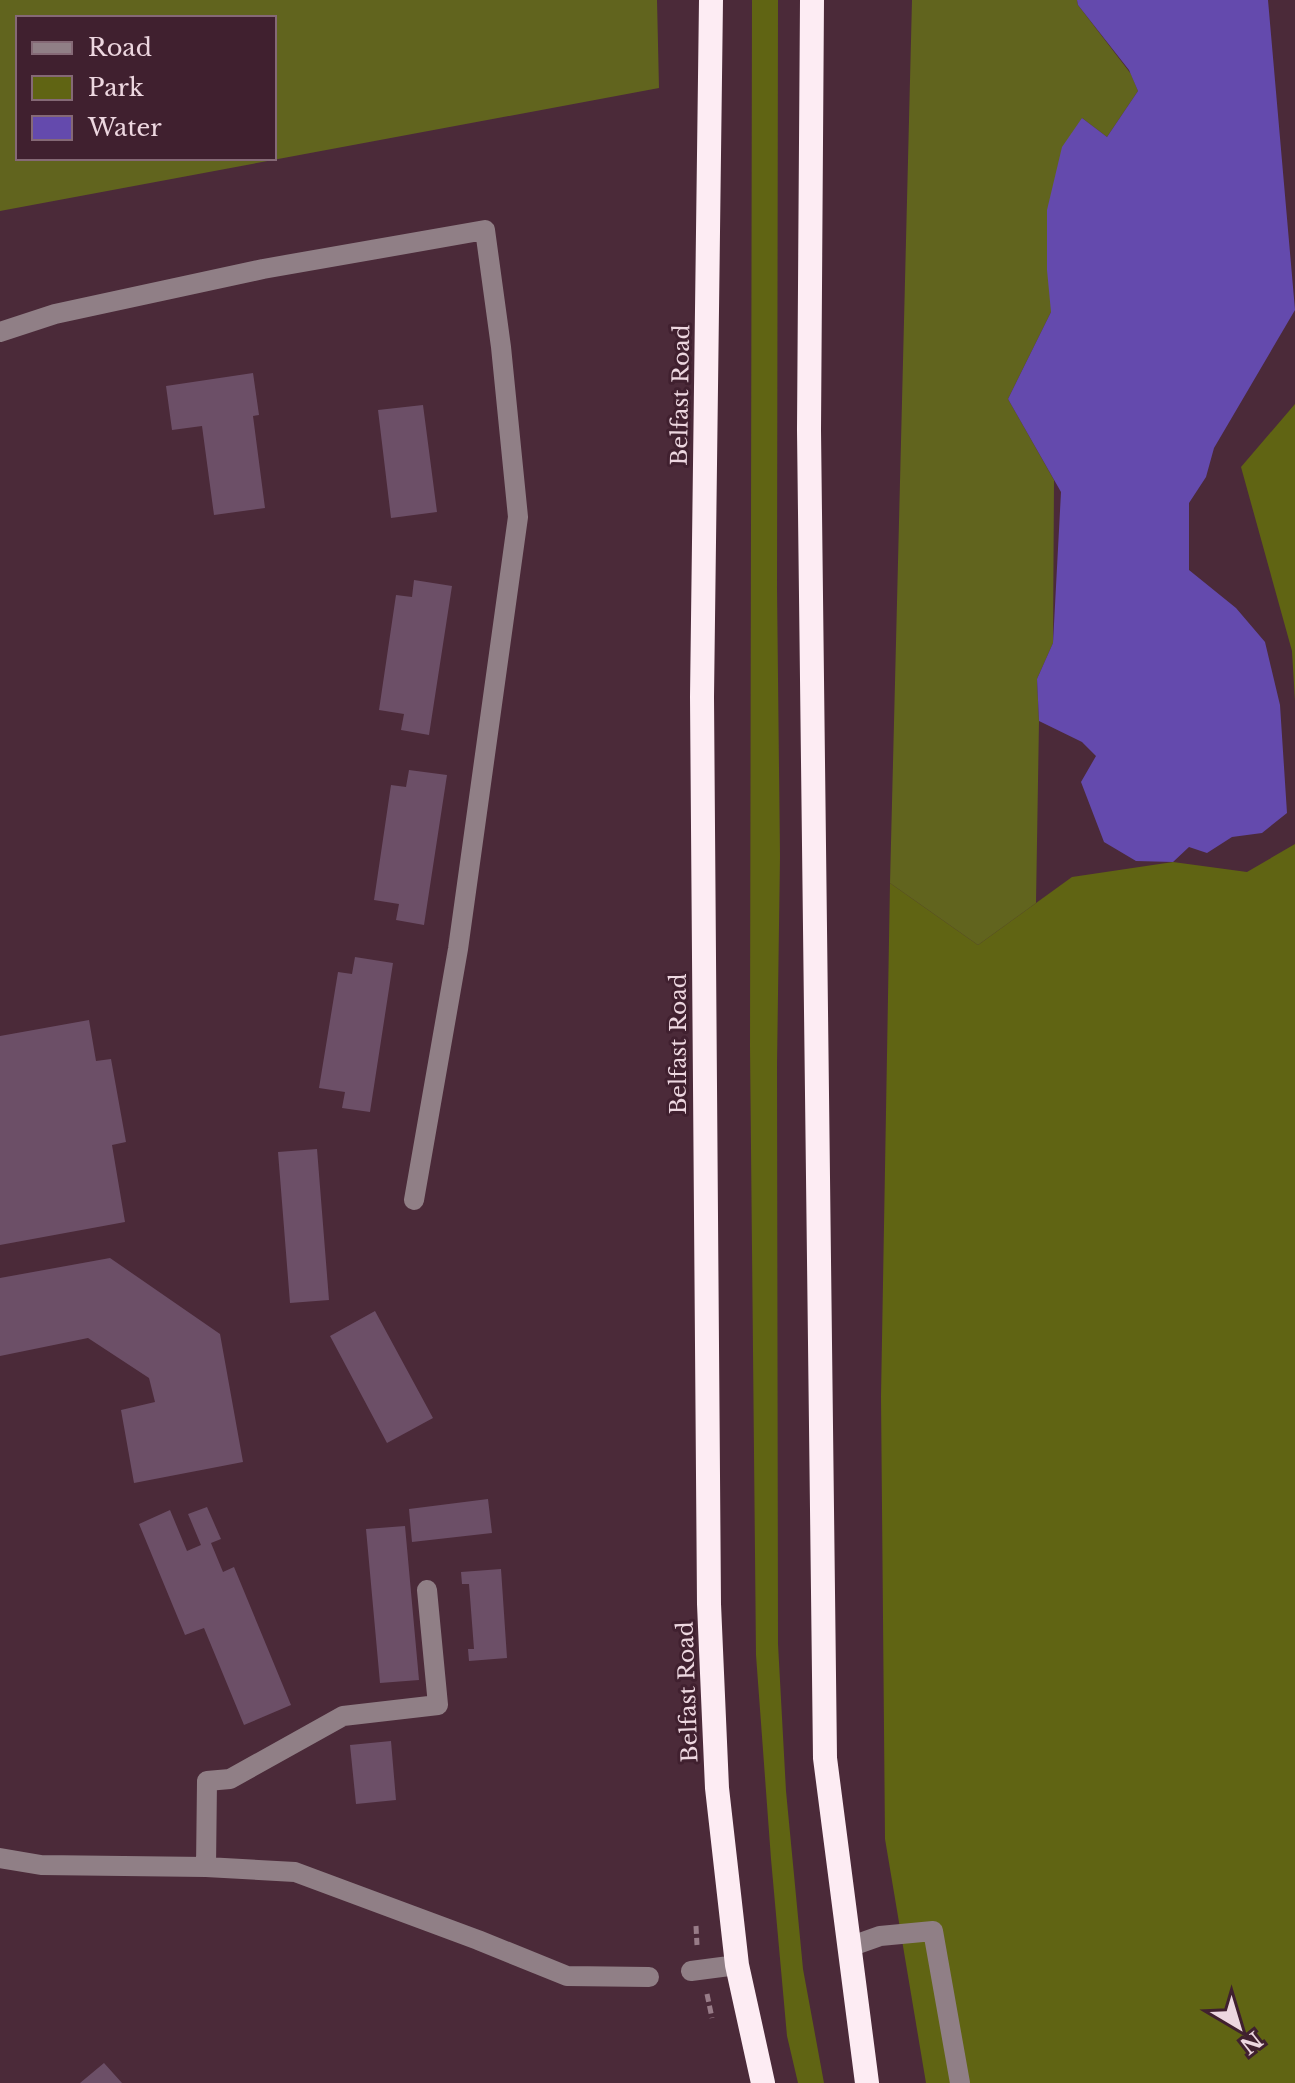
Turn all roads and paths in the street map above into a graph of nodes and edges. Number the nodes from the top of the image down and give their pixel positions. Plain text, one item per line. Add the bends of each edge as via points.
1 (711, 0) edge
2 (812, 0) edge
3 (0, 332) edge
4 (414, 1200) dead end
5 (427, 1590) dead end
6 (0, 1858) edge
7 (206, 1867) junction
8 (849, 1947) junction
9 (737, 1965) junction
10 (691, 1971) dead end
11 (649, 1977) dead end
12 (763, 2083) edge
13 (867, 2083) edge
14 (960, 2083) edge

1 - 9 highway, Belfast Road via 702,697 709,1604 717,1788
2 - 8 highway via 809,430 825,1758
3 - 4 lane via 55,314 263,269 485,230 518,517 458,949
5 - 7 lane via 438,1705 343,1716 230,1779 207,1781
6 - 7 lane via 41,1865
7 - 11 lane via 295,1872 567,1976
8 - 13 highway
8 - 14 lane via 880,1936 933,1931
9 - 10 lane
9 - 12 highway, Belfast Road

